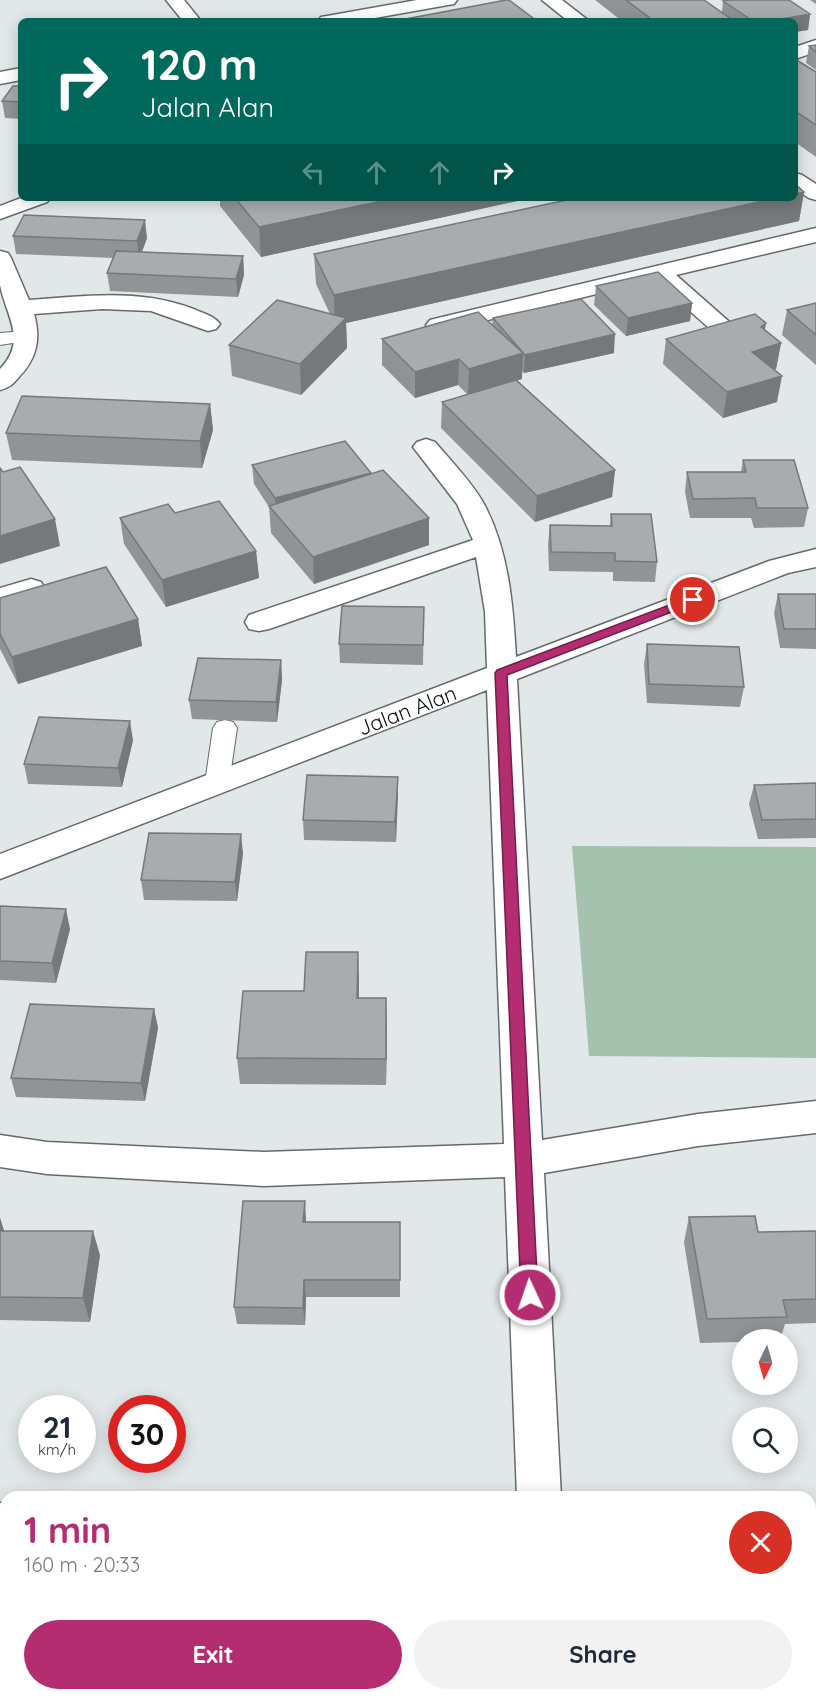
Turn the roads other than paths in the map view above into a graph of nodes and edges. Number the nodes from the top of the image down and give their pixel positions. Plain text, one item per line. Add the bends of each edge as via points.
1 (175, 0) edge
2 (448, 0) edge
3 (551, 0) edge
4 (190, 18) edge
5 (365, 18) edge
6 (576, 18) edge
7 (816, 46) edge
8 (798, 52) edge
9 (18, 75) edge
10 (0, 78) edge
11 (798, 181) edge
12 (816, 194) edge
13 (31, 201) edge
14 (0, 213) edge
15 (816, 235) edge
16 (0, 258) edge
17 (659, 272) junction
18 (4, 282) edge
19 (21, 308) junction
20 (208, 324) dead end
21 (417, 330) edge
22 (26, 336) junction
23 (0, 339) edge
24 (735, 339) edge
25 (0, 383) edge
26 (426, 447) dead end
27 (488, 544) junction
28 (816, 558) edge
29 (31, 588) edge
30 (0, 598) edge
31 (259, 622) dead end
32 (501, 673) junction
33 (225, 728) dead end
34 (217, 783) junction
35 (0, 867) edge
36 (816, 1117) edge
37 (0, 1151) edge
38 (524, 1160) junction
39 (539, 1491) edge

1 - 4 street
2 - 5 street
3 - 6 street
7 - 8 street
9 - 10 street
11 - 12 street
13 - 14 street
15 - 17 street
16 - 18 street
17 - 21 street
17 - 24 street
18 - 19 street
19 - 20 street via 110,302 152,304
19 - 22 street
22 - 23 lane
22 - 25 street via 22,357
26 - 27 street via 470,503
27 - 31 street
27 - 32 street via 499,612
28 - 32 street, Jalan Alan via 779,567
29 - 30 street
32 - 34 street, Jalan Alan
32 - 38 street
33 - 34 lane
34 - 35 street, Jalan Alan
36 - 38 street via 698,1130
37 - 38 street via 46,1158 264,1168
38 - 39 street

